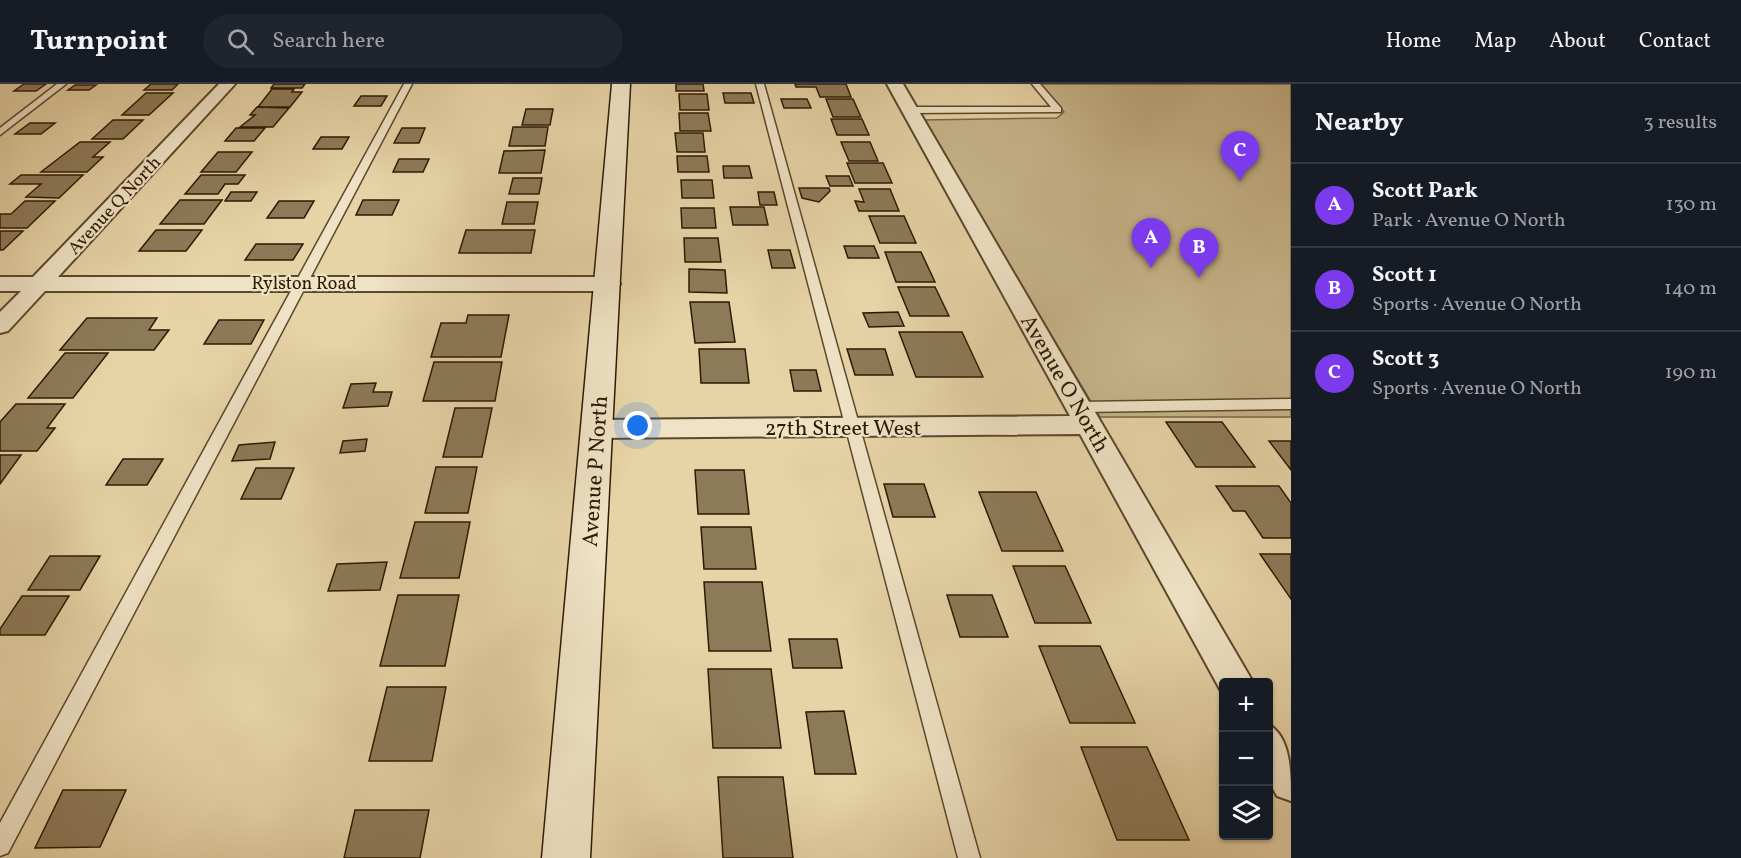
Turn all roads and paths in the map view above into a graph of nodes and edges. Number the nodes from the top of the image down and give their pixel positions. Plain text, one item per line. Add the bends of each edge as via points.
1 (62, 84) edge
2 (227, 84) edge
3 (408, 84) edge
4 (621, 84) edge
5 (760, 84) edge
6 (895, 84) edge
7 (1036, 84) edge
8 (909, 110) junction
9 (0, 132) edge
10 (302, 282) junction
11 (40, 283) junction
12 (0, 284) edge
13 (609, 284) junction
14 (0, 326) edge
15 (1291, 404) edge
16 (1085, 416) junction
17 (854, 426) junction
18 (597, 429) junction
19 (1233, 678) edge
20 (1273, 749) edge
21 (1291, 782) edge
22 (0, 845) edge
23 (566, 858) edge
24 (969, 858) edge

1 - 9 lane
2 - 11 street, Avenue Q North
3 - 10 lane
4 - 13 main road, Avenue P North
5 - 17 lane
6 - 8 street, Avenue O North
7 - 8 lane via 1058,110
8 - 16 street, Avenue O North
10 - 11 street, Rylston Road
10 - 13 street, Rylston Road
10 - 22 lane
11 - 12 street, Rylston Road
11 - 14 street, Avenue Q North
13 - 18 main road, Avenue P North
15 - 16 lane
16 - 17 street, 27th Street West
16 - 19 street, Avenue O North
17 - 18 street, 27th Street West
17 - 24 lane
18 - 23 main road, Avenue P North
20 - 21 street

